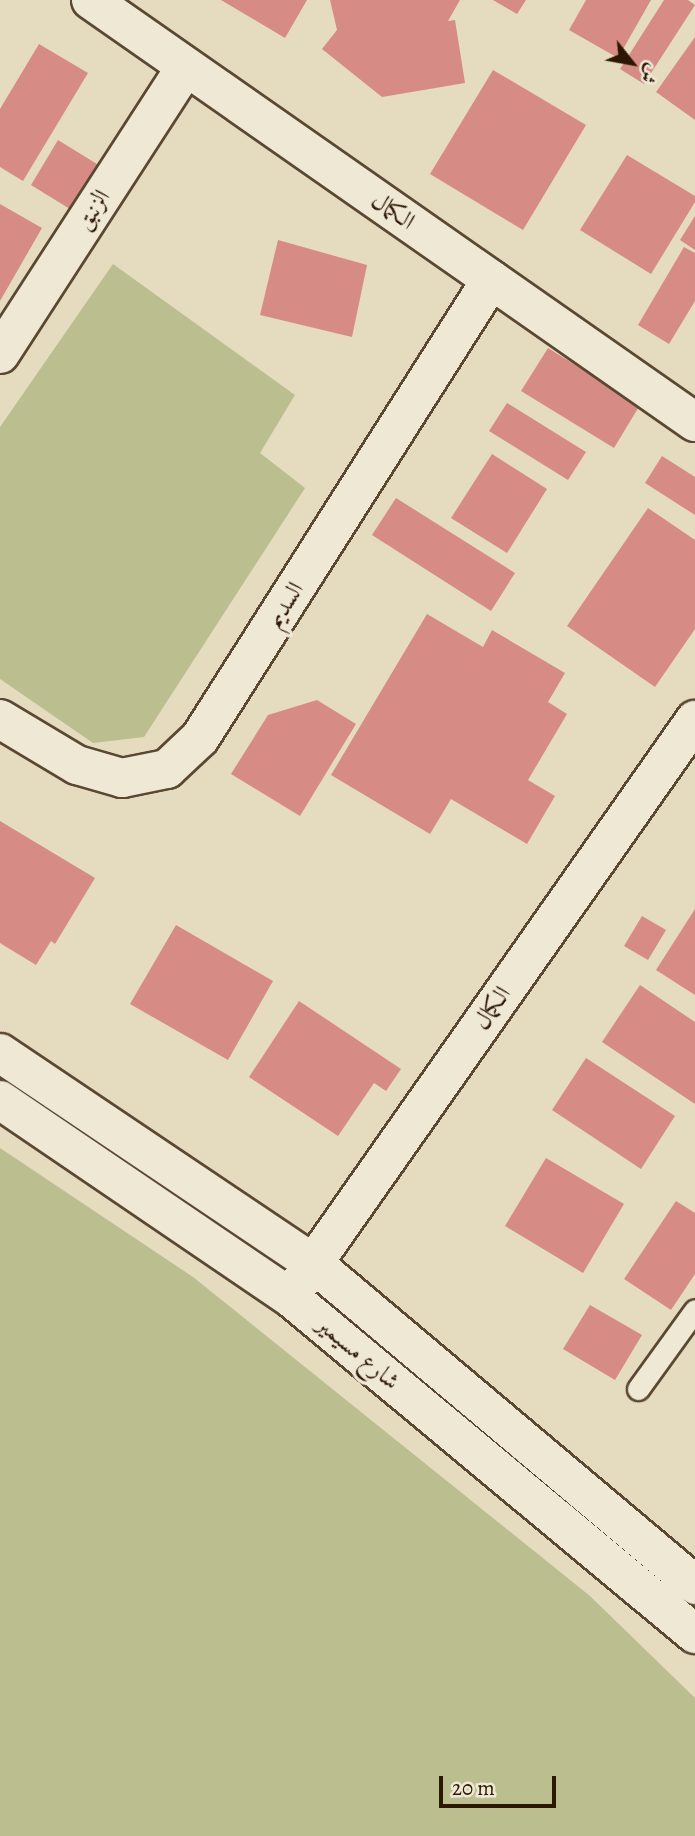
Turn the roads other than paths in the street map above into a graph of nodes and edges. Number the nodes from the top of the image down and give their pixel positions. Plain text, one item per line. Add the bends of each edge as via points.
1 (90, 0) edge
2 (186, 67) junction
3 (491, 280) junction
4 (0, 354) edge
5 (695, 422) edge
6 (0, 719) edge
7 (695, 720) edge
8 (0, 1053) edge
9 (0, 1100) edge
10 (313, 1263) junction
11 (290, 1297) junction
12 (695, 1310) edge
13 (638, 1390) dead end
14 (695, 1585) edge
15 (695, 1634) edge

1 - 2 street, الكمال
2 - 3 street, الكمال
2 - 4 street, الزنبق
3 - 5 street, الكمال
3 - 6 street, السديم via 200,738 167,769 122,778 77,765
7 - 10 street, الكمال
8 - 10 street, شارع مسيمير
9 - 11 street, شارع مسيمير
10 - 11 street, الكمال
10 - 14 street, شارع مسيمير
11 - 15 street, شارع مسيمير
12 - 13 lane

